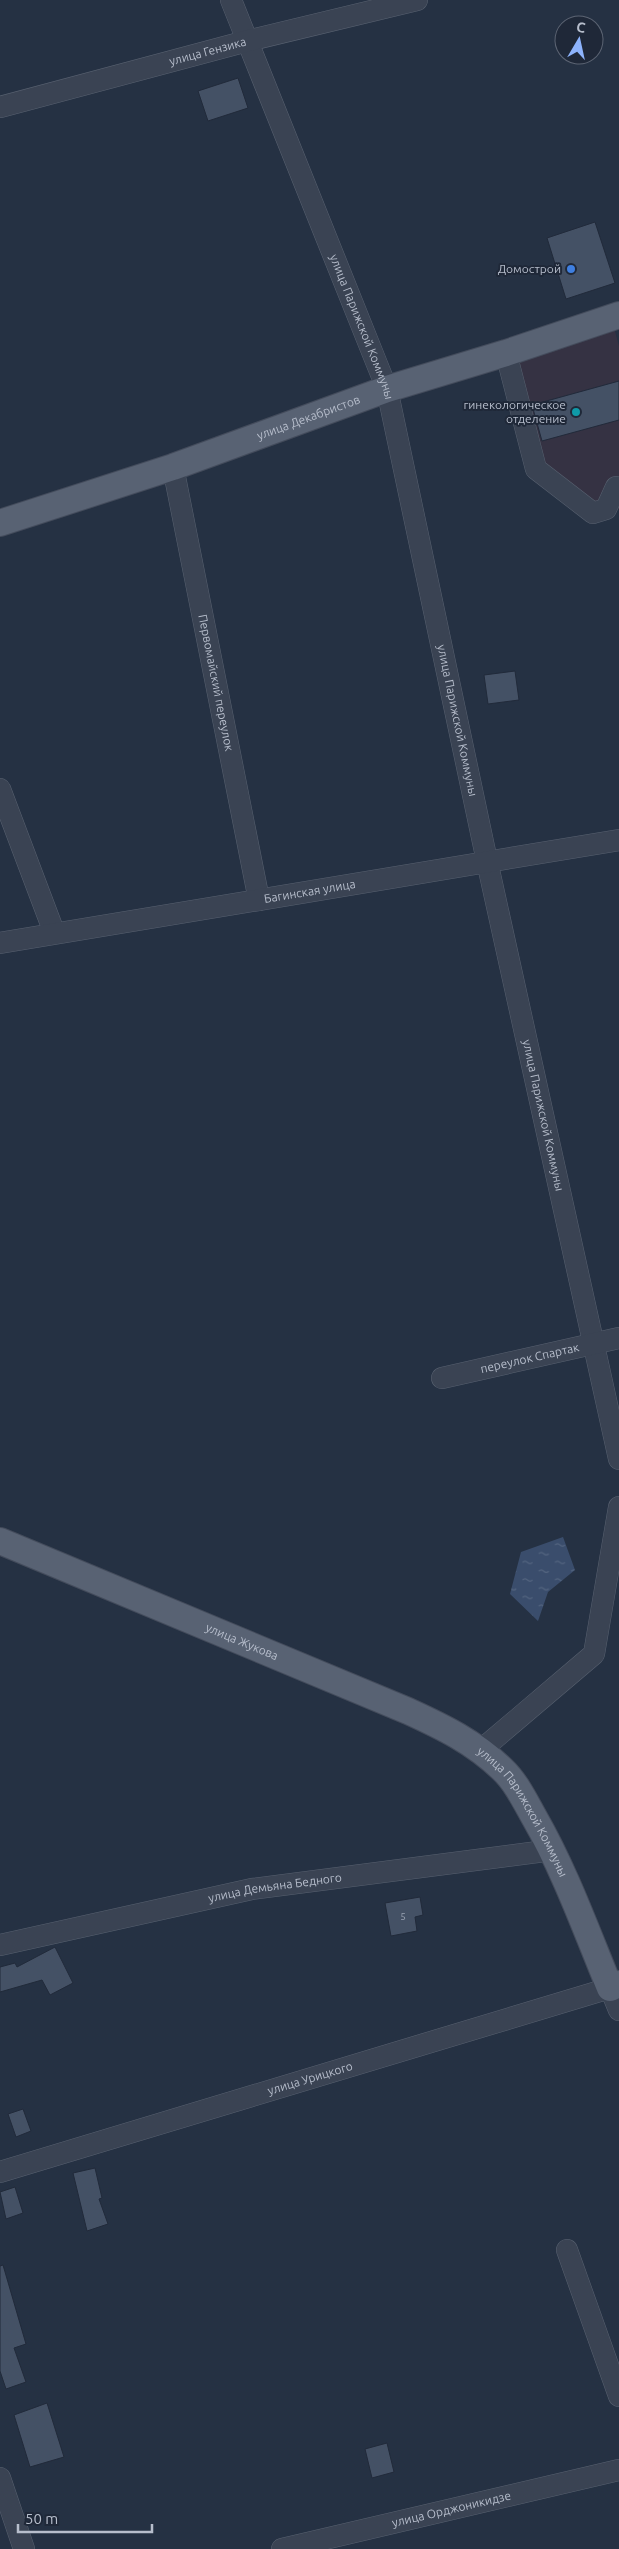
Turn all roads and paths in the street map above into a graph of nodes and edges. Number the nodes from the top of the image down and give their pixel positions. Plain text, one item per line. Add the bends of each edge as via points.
1 (231, 0) edge
2 (417, 0) edge
3 (248, 41) junction
4 (0, 106) edge
5 (619, 315) edge
6 (506, 353) junction
7 (387, 389) junction
8 (172, 467) junction
9 (616, 487) dead end
10 (0, 523) edge
11 (0, 792) edge
12 (619, 840) edge
13 (487, 861) junction
14 (260, 900) junction
15 (54, 932) junction
16 (0, 943) edge
17 (619, 1338) edge
18 (595, 1343) junction
19 (442, 1378) dead end
20 (619, 1460) edge
21 (619, 1507) edge
22 (0, 1542) edge
23 (481, 1750) junction
24 (553, 1850) junction
25 (0, 1945) edge
26 (616, 1994) edge
27 (0, 2172) edge
28 (567, 2250) dead end
29 (619, 2396) edge
30 (619, 2470) edge
31 (0, 2478) edge
32 (24, 2549) edge
33 (282, 2549) edge

1 - 3 street, улица Парижской Коммуны
2 - 3 street, улица Гензика
3 - 4 street, улица Гензика
3 - 7 street, улица Парижской Коммуны
5 - 6 main road, улица Декабристов
6 - 7 main road, улица Декабристов
6 - 9 street via 536,469 594,513 606,509
7 - 8 main road, улица Декабристов
7 - 13 street, улица Парижской Коммуны
8 - 10 main road, улица Декабристов
8 - 14 street, Первомайский переулок
11 - 15 street
12 - 13 street, Багинская улица
13 - 14 street, Багинская улица
13 - 18 street, улица Парижской Коммуны
14 - 15 street, Багинская улица
15 - 16 street, Багинская улица
17 - 18 street, переулок Спартак
18 - 19 street, переулок Спартак
18 - 20 street, улица Парижской Коммуны
21 - 23 street, улица Парижской Коммуны via 594,1654
22 - 23 main road, улица Жукова via 408,1711 455,1733
23 - 24 main road, улица Парижской Коммуны via 504,1771 522,1796
24 - 25 street, улица Демьяна Бедного via 252,1889
24 - 26 main road, улица Парижской Коммуны
26 - 27 street, улица Урицкого
28 - 29 street
30 - 33 street, улица Орджоникидзе
31 - 32 street

